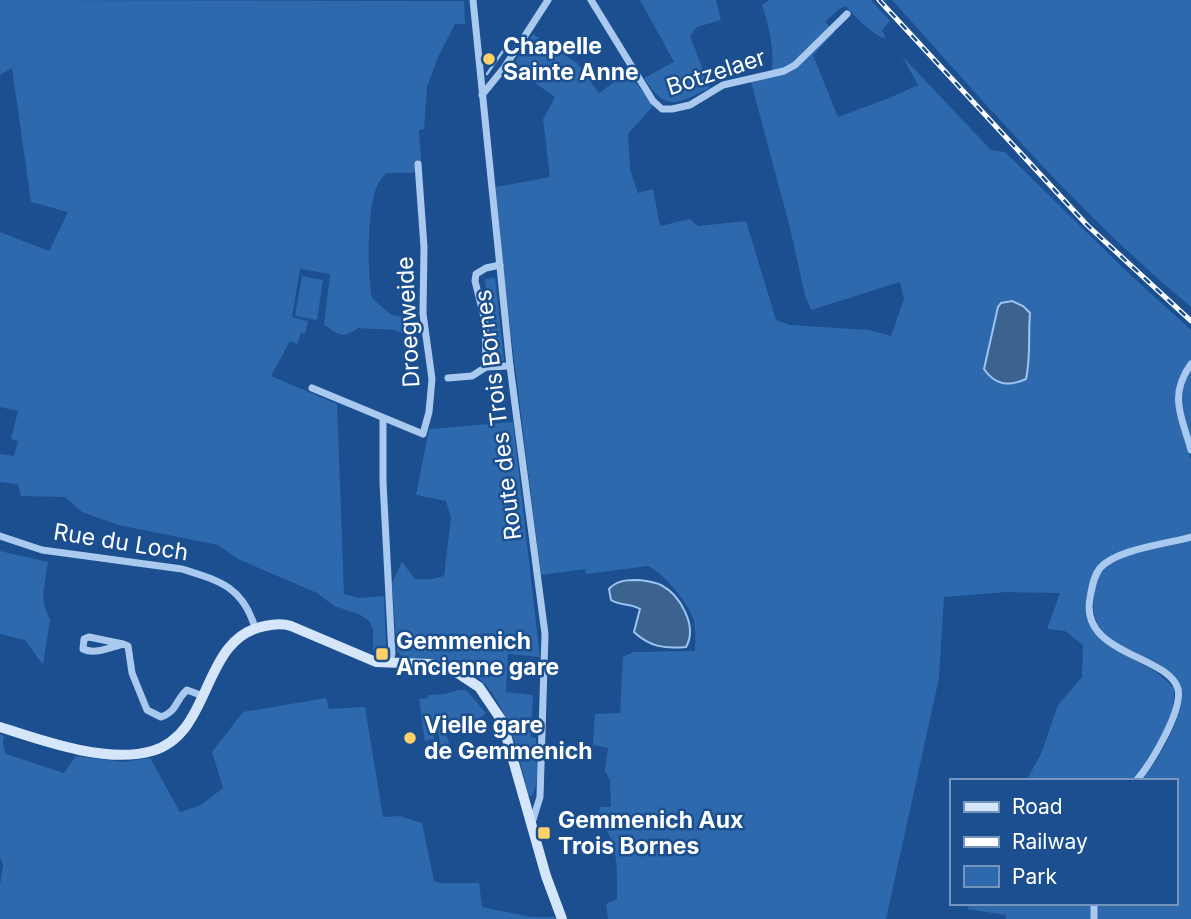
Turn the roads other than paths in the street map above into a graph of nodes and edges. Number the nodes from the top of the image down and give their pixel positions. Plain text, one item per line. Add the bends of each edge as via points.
1 (473, 0) edge
2 (548, 0) edge
3 (591, 0) edge
4 (847, 14) dead end
5 (482, 95) junction
6 (418, 164) dead end
7 (500, 265) junction
8 (1191, 365) edge
9 (510, 366) junction
10 (486, 367) junction
11 (448, 378) dead end
12 (312, 388) dead end
13 (383, 419) junction
14 (1191, 450) edge
15 (0, 536) edge
16 (1191, 537) edge
17 (255, 628) junction
18 (123, 644) junction
19 (389, 663) junction
20 (203, 696) junction
21 (0, 727) edge
22 (1138, 779) edge
23 (531, 825) junction
24 (562, 919) edge

1 - 5 street, Route des Trois Bornes
2 - 5 street
3 - 4 street, Botzelaer via 662,109 690,104 723,85 784,71
5 - 7 street, Route des Trois Bornes
6 - 13 street, Droegweide via 423,314 432,394 423,434
7 - 9 street, Route des Trois Bornes
7 - 10 street via 476,274 475,281 485,321
8 - 14 street via 1181,382 1177,404
9 - 10 street
9 - 23 street, Route des Trois Bornes via 545,634 540,797
10 - 11 street via 472,376
12 - 13 street, Droegweide
13 - 19 street, Droegweide
15 - 17 street, Rue du Loch via 42,550 182,569 203,576 237,592
16 - 22 street via 1108,562 1093,580 1089,604 1097,629 1117,648 1156,667 1178,689 1155,756
17 - 19 main road via 284,624 367,660
17 - 20 main road via 228,647
18 - 18 street via 86,637 82,645 94,652
18 - 20 street via 130,649 132,673 148,710 161,717 176,709 187,690
19 - 23 main road via 441,665 459,671 478,687 502,721
20 - 21 main road via 180,734 163,747 136,754 81,749
23 - 24 main road

